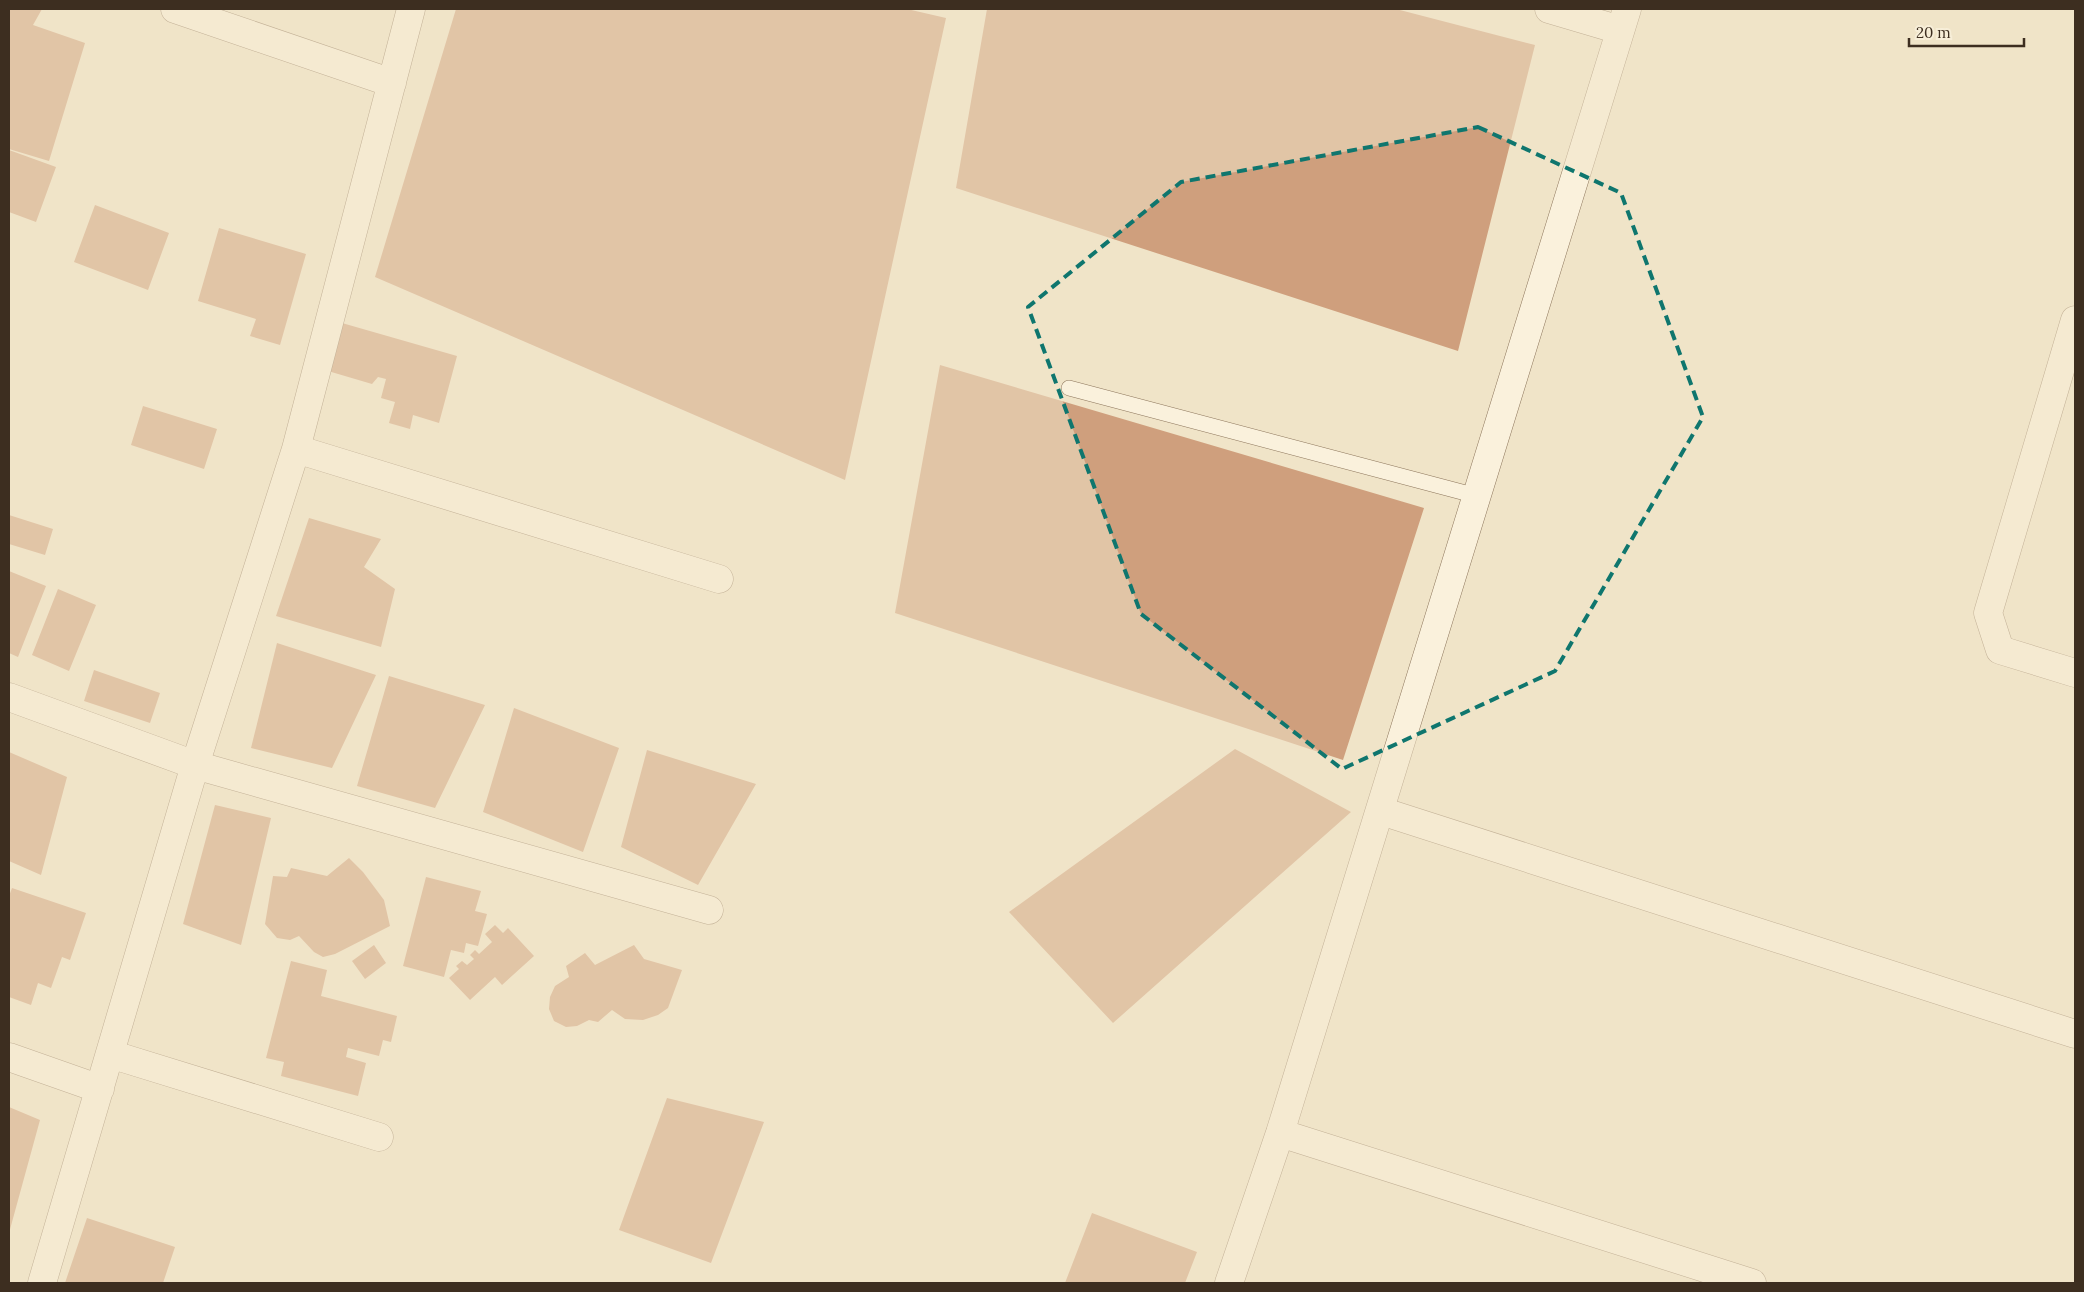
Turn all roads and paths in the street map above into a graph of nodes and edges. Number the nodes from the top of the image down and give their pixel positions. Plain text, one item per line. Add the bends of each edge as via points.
1 (175, 9) edge
2 (411, 9) edge
3 (1549, 9) edge
4 (1624, 19) edge
5 (392, 83) junction
6 (2075, 320) edge
7 (1069, 388) dead end
8 (296, 449) junction
9 (1477, 496) junction
10 (719, 579) dead end
11 (2075, 673) edge
12 (9, 697) edge
13 (195, 765) junction
14 (1381, 811) junction
15 (709, 910) dead end
16 (2075, 1034) edge
17 (110, 1054) junction
18 (9, 1057) edge
19 (100, 1089) junction
20 (1280, 1133) junction
21 (378, 1137) dead end
22 (42, 1283) edge
23 (1229, 1283) edge
24 (1752, 1283) edge

1 - 5 street
2 - 5 street
3 - 4 street
4 - 9 street
5 - 8 street
6 - 11 street via 1988,613 2000,650
7 - 9 lane
8 - 10 street
8 - 13 street
9 - 14 street
12 - 13 street
13 - 15 street
13 - 17 street
14 - 16 street
14 - 20 street
17 - 19 street
17 - 21 street
18 - 19 street
19 - 22 street
20 - 23 street
20 - 24 street

